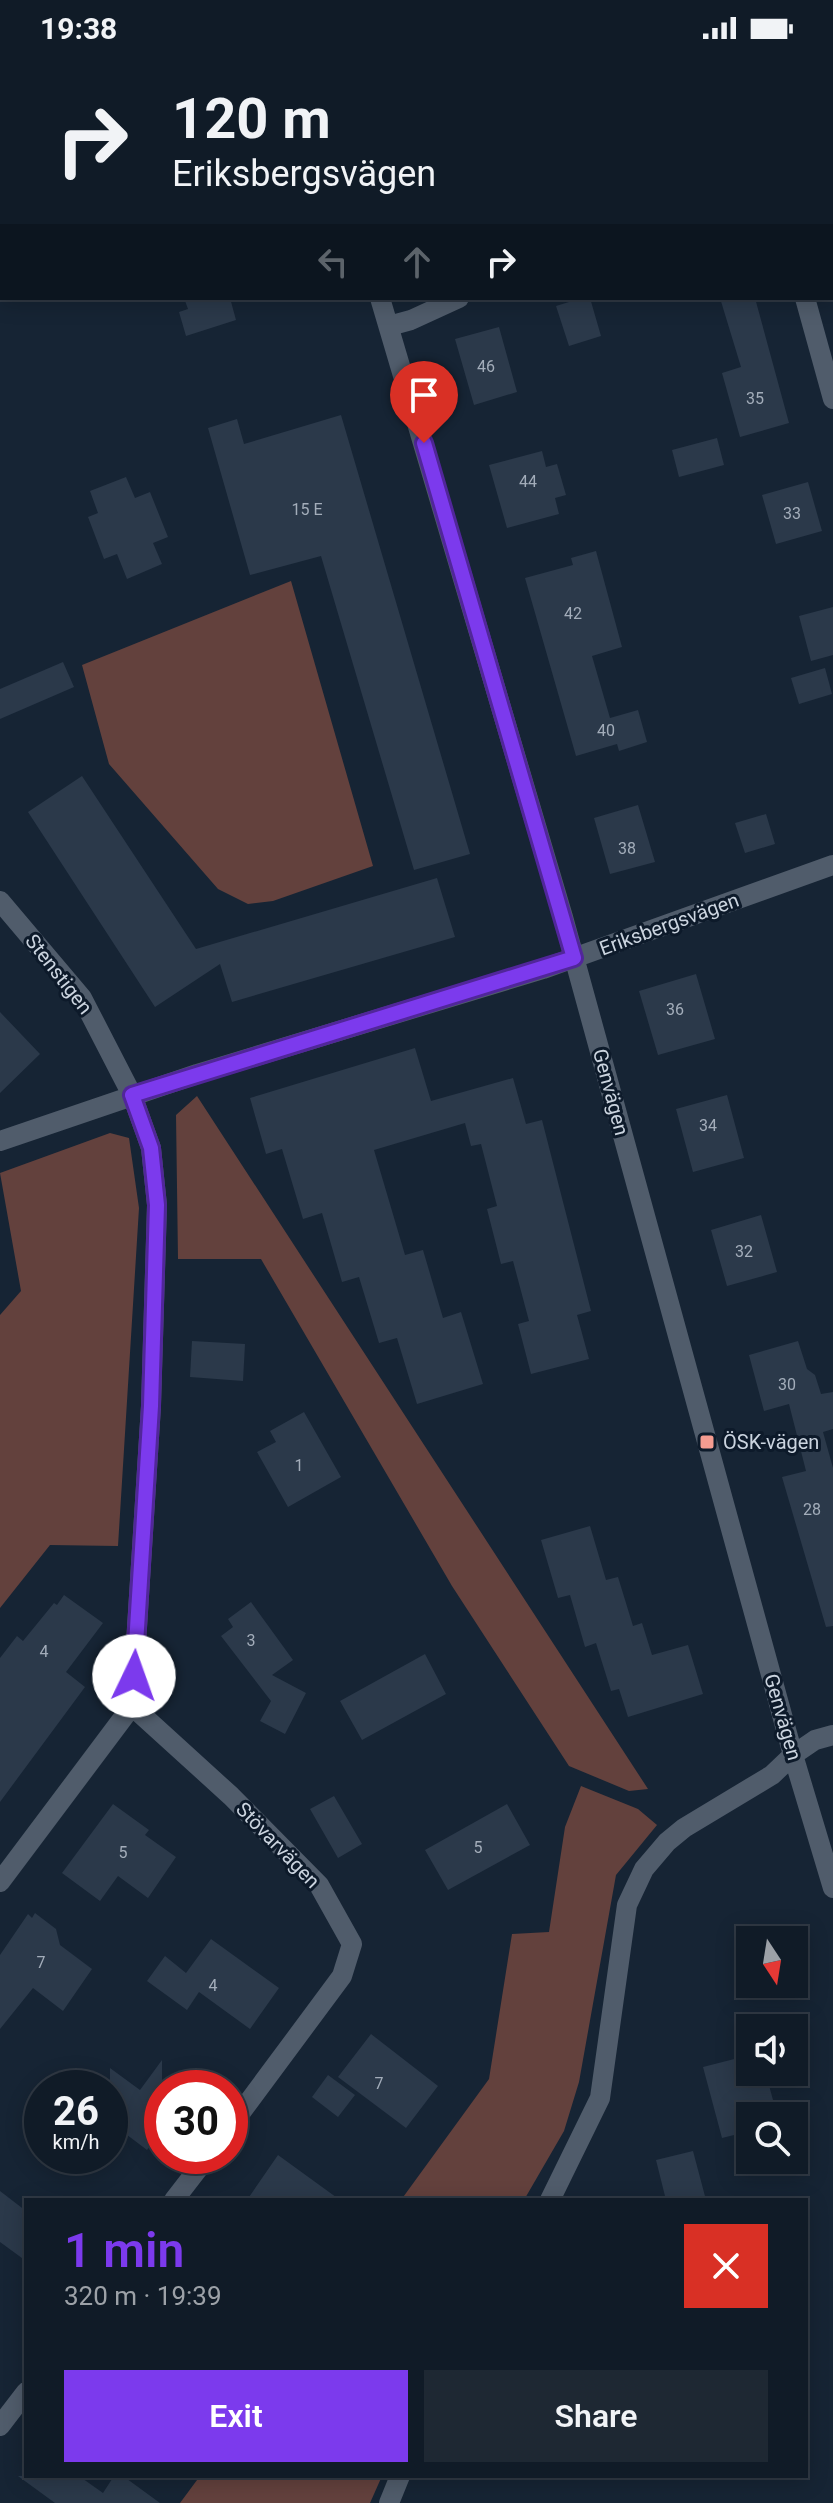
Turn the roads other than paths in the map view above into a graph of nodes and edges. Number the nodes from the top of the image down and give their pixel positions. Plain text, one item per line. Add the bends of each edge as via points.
1 (381, 300) edge
2 (455, 300) edge
3 (806, 300) edge
4 (389, 326) junction
5 (833, 399) edge
6 (833, 865) edge
7 (0, 901) edge
8 (574, 958) junction
9 (132, 1095) junction
10 (0, 1141) edge
11 (132, 1706) junction
12 (833, 1735) edge
13 (793, 1755) junction
14 (0, 1882) edge
15 (833, 1888) edge
16 (248, 2103) edge
17 (194, 2174) edge
18 (176, 2198) edge
19 (551, 2198) edge
20 (24, 2395) edge
21 (0, 2426) edge
22 (399, 2478) edge
23 (389, 2503) edge

1 - 4 street, Genvägen
2 - 4 street
3 - 5 street
4 - 8 street, Genvägen
6 - 8 street, Eriksbergsvägen
7 - 9 street, Stenstigen via 82,998
8 - 9 street, Eriksbergsvägen
8 - 13 street, Genvägen
9 - 10 street, Eriksbergsvägen
9 - 11 street, Stenstigen via 151,1148 157,1205 151,1406
11 - 14 street
11 - 16 street, Stövarvägen via 309,1874 352,1944 342,1976
12 - 13 street
13 - 15 street, Genvägen
13 - 19 street via 772,1775 684,1828 644,1869 627,1905 600,2098
17 - 18 street
20 - 21 street
22 - 23 street

